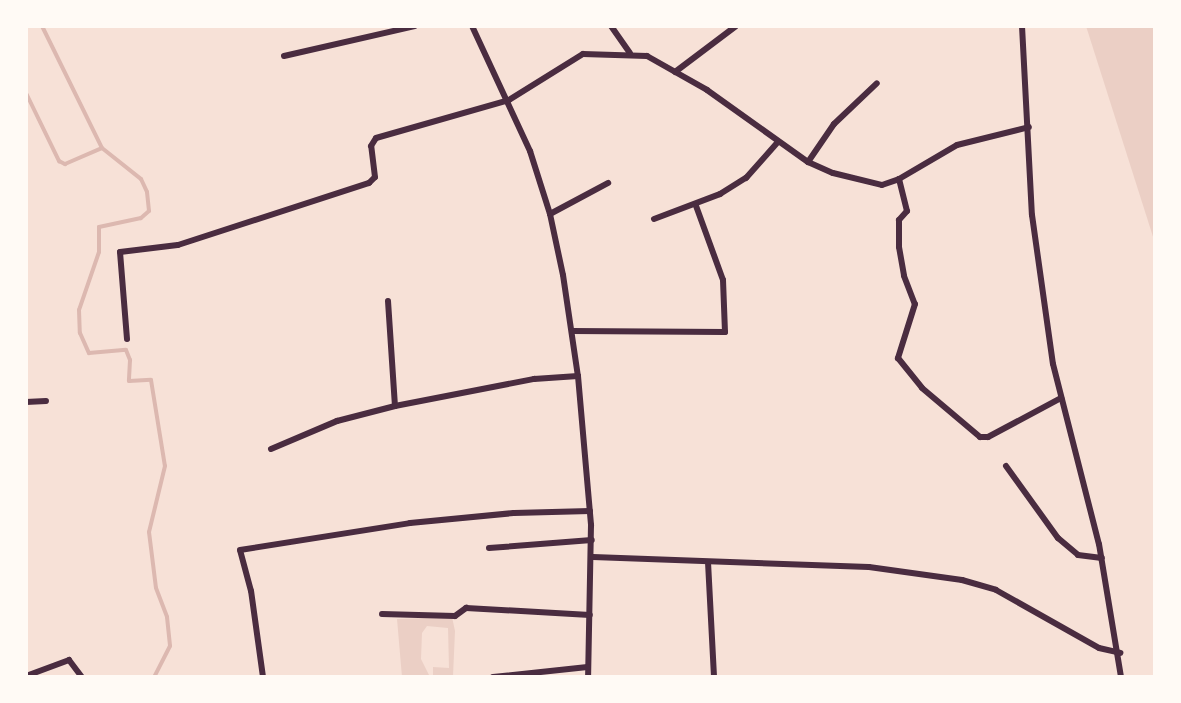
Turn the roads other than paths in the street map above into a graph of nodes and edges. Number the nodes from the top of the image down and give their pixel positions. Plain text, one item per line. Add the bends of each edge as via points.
1 (415, 26) edge
2 (472, 26) edge
3 (611, 26) edge
4 (736, 26) edge
5 (1022, 26) edge
6 (630, 53) junction
7 (284, 56) dead end
8 (675, 72) junction
9 (877, 83) dead end
10 (509, 100) junction
11 (1029, 127) junction
12 (778, 142) junction
13 (808, 162) junction
14 (899, 179) junction
15 (608, 183) dead end
16 (696, 206) junction
17 (550, 214) junction
18 (654, 219) dead end
19 (388, 301) dead end
20 (572, 331) junction
21 (127, 339) dead end
22 (578, 376) junction
23 (1061, 398) junction
24 (46, 401) dead end
25 (26, 402) edge
26 (395, 406) junction
27 (271, 449) dead end
28 (1006, 466) dead end
29 (590, 511) junction
30 (592, 540) junction
31 (489, 548) dead end
32 (593, 557) junction
33 (1102, 558) junction
34 (708, 562) junction
35 (382, 614) dead end
36 (590, 615) junction
37 (1120, 653) junction
38 (587, 667) junction
39 (26, 676) edge
40 (714, 676) edge
41 (82, 677) edge
42 (263, 677) edge
43 (493, 677) edge
44 (588, 677) edge
45 (1121, 677) edge

1 - 7 street
2 - 10 street
3 - 6 street
4 - 8 street
5 - 11 street
6 - 8 street
6 - 10 street via 583,54
8 - 12 street
9 - 13 street via 834,124
10 - 17 street
10 - 21 street via 376,138 371,146 375,177 369,183 178,245 122,250
11 - 14 street via 957,145
11 - 23 street via 1032,215
12 - 13 street
12 - 16 street via 746,178
13 - 14 street via 873,183
14 - 23 street via 907,211 899,220 899,247 915,304 898,358 922,388 980,437
15 - 17 street
16 - 18 street
16 - 20 street via 723,280 725,332
17 - 20 street
19 - 26 street
20 - 22 street
22 - 26 street via 534,379
22 - 29 street
23 - 33 street
24 - 25 street
26 - 27 street via 337,421
28 - 33 street via 1058,538 1078,555
29 - 30 street
29 - 42 street via 410,523 239,550 251,591
30 - 31 street
30 - 32 street
32 - 34 street
32 - 36 street
33 - 37 street
34 - 37 street via 902,570 977,583 1099,648
34 - 40 street
35 - 36 street via 455,616 466,608
36 - 38 street
37 - 45 street
38 - 43 street
38 - 44 street
39 - 41 street via 69,660

